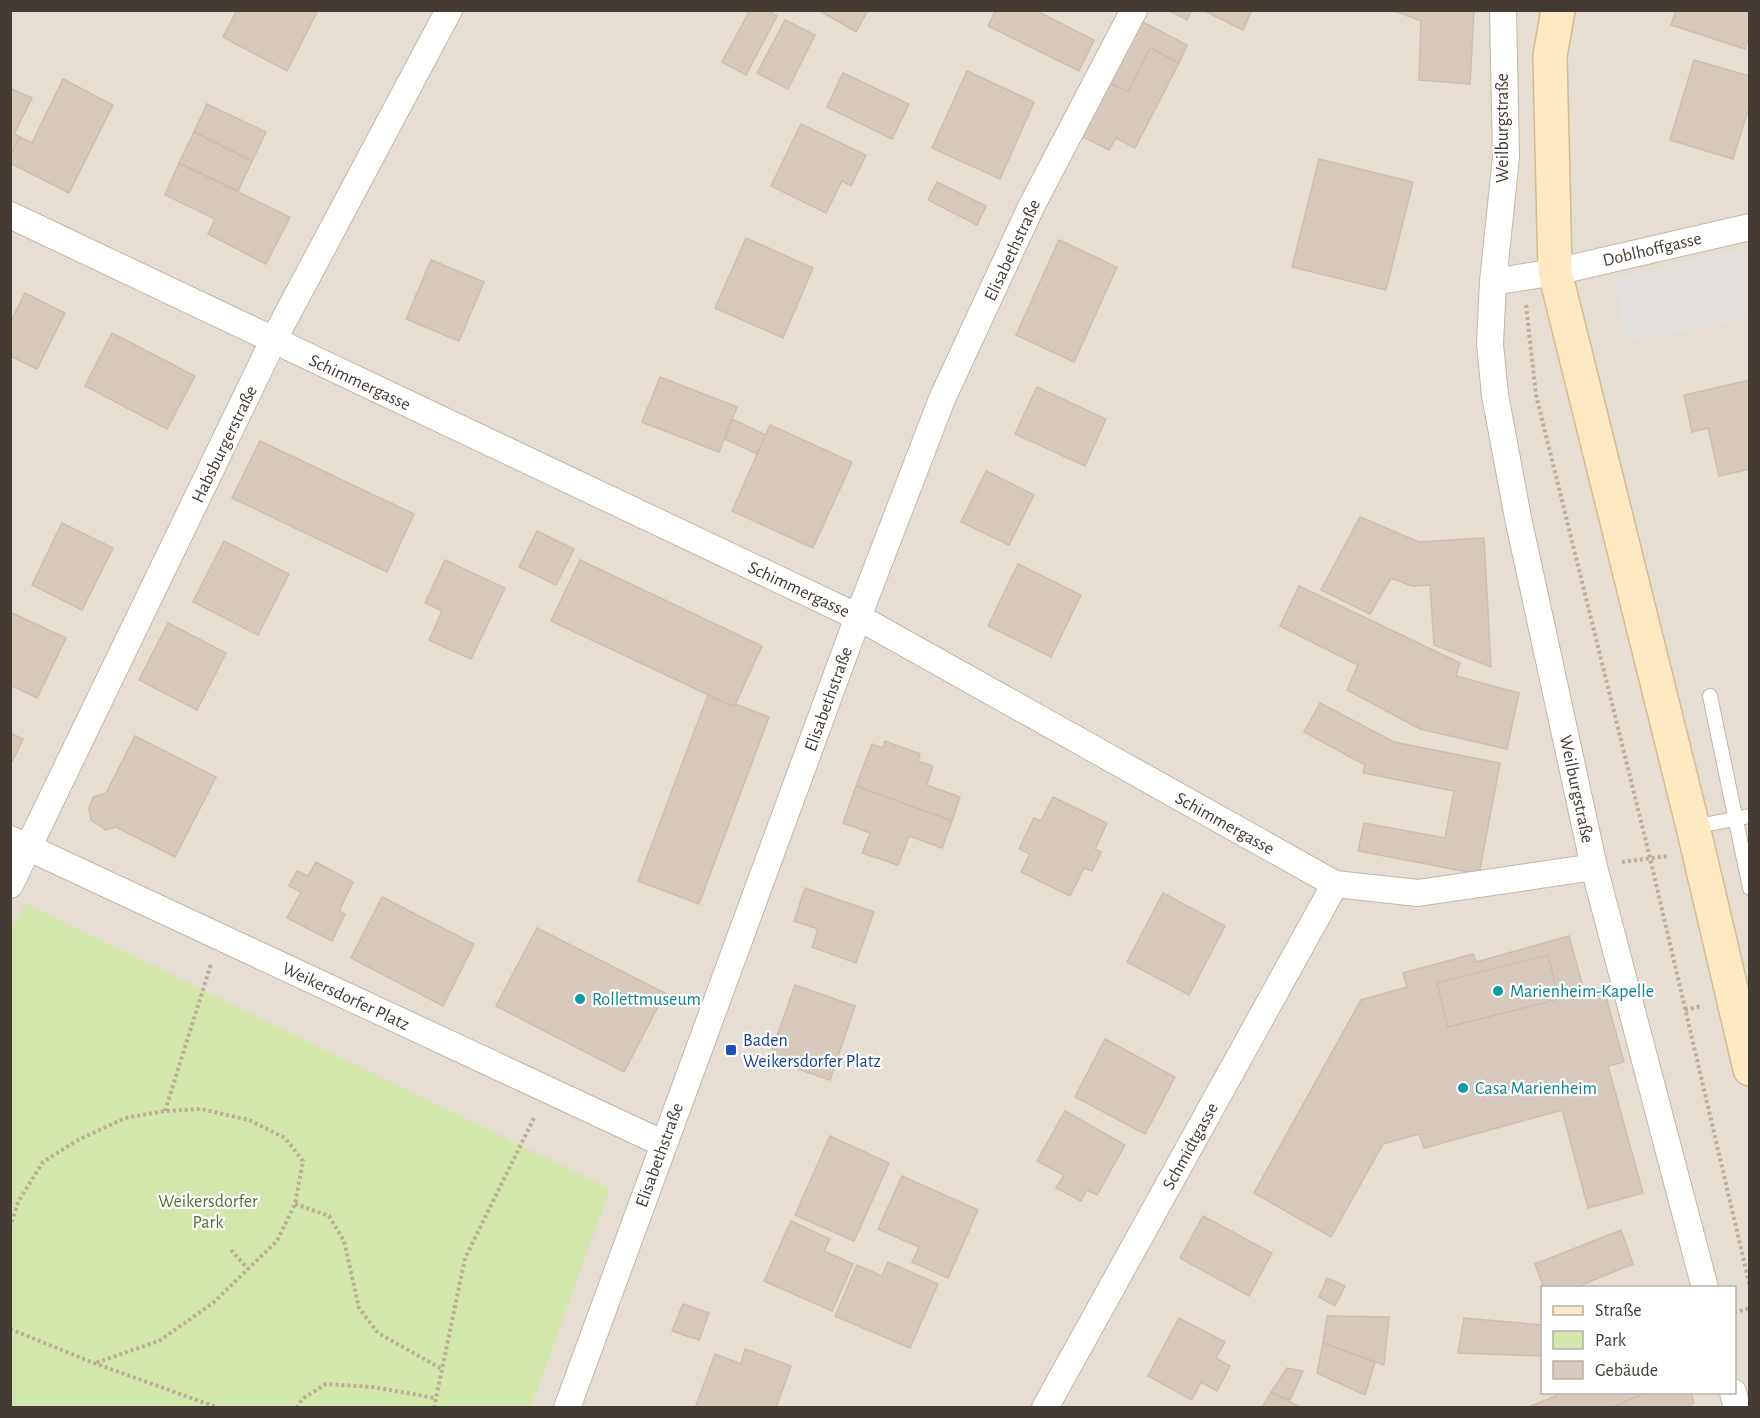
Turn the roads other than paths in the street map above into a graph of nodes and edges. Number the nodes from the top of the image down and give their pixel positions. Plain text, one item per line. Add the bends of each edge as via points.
1 (449, 10) edge
2 (1134, 10) edge
3 (1503, 10) edge
4 (1558, 10) edge
5 (10, 215) edge
6 (1749, 227) edge
7 (1555, 272) junction
8 (1492, 282) junction
9 (273, 341) junction
10 (858, 617) junction
11 (1710, 696) dead end
12 (1749, 816) edge
13 (1735, 819) junction
14 (1696, 840) junction
15 (20, 844) edge
16 (1594, 867) junction
17 (1335, 884) junction
18 (10, 885) edge
19 (1749, 888) edge
20 (1741, 996) edge
21 (1749, 1069) edge
22 (664, 1144) junction
23 (1705, 1286) edge
24 (567, 1407) edge
25 (1045, 1407) edge

1 - 9 street, Habsburgerstraße
2 - 10 street, Elisabethstraße via 1031,207 942,399
3 - 8 street, Weilburgstraße via 1506,157
4 - 7 street via 1550,56
5 - 9 street, Schimmergasse
6 - 7 street, Doblhoffgasse
7 - 8 street
7 - 14 street
8 - 16 street, Weilburgstraße via 1490,344 1495,395
9 - 10 street, Schimmergasse
9 - 15 street, Habsburgerstraße
10 - 17 street, Schimmergasse
10 - 22 street, Elisabethstraße
11 - 13 lane
12 - 13 lane
13 - 14 lane
13 - 19 lane
14 - 20 street
15 - 18 street, Habsburgerstraße
15 - 22 street, Weikersdorfer Platz
16 - 17 street, Schimmergasse via 1418,893
16 - 23 street, Weilburgstraße
17 - 25 street, Schmidtgasse
20 - 21 street
22 - 24 street, Elisabethstraße

